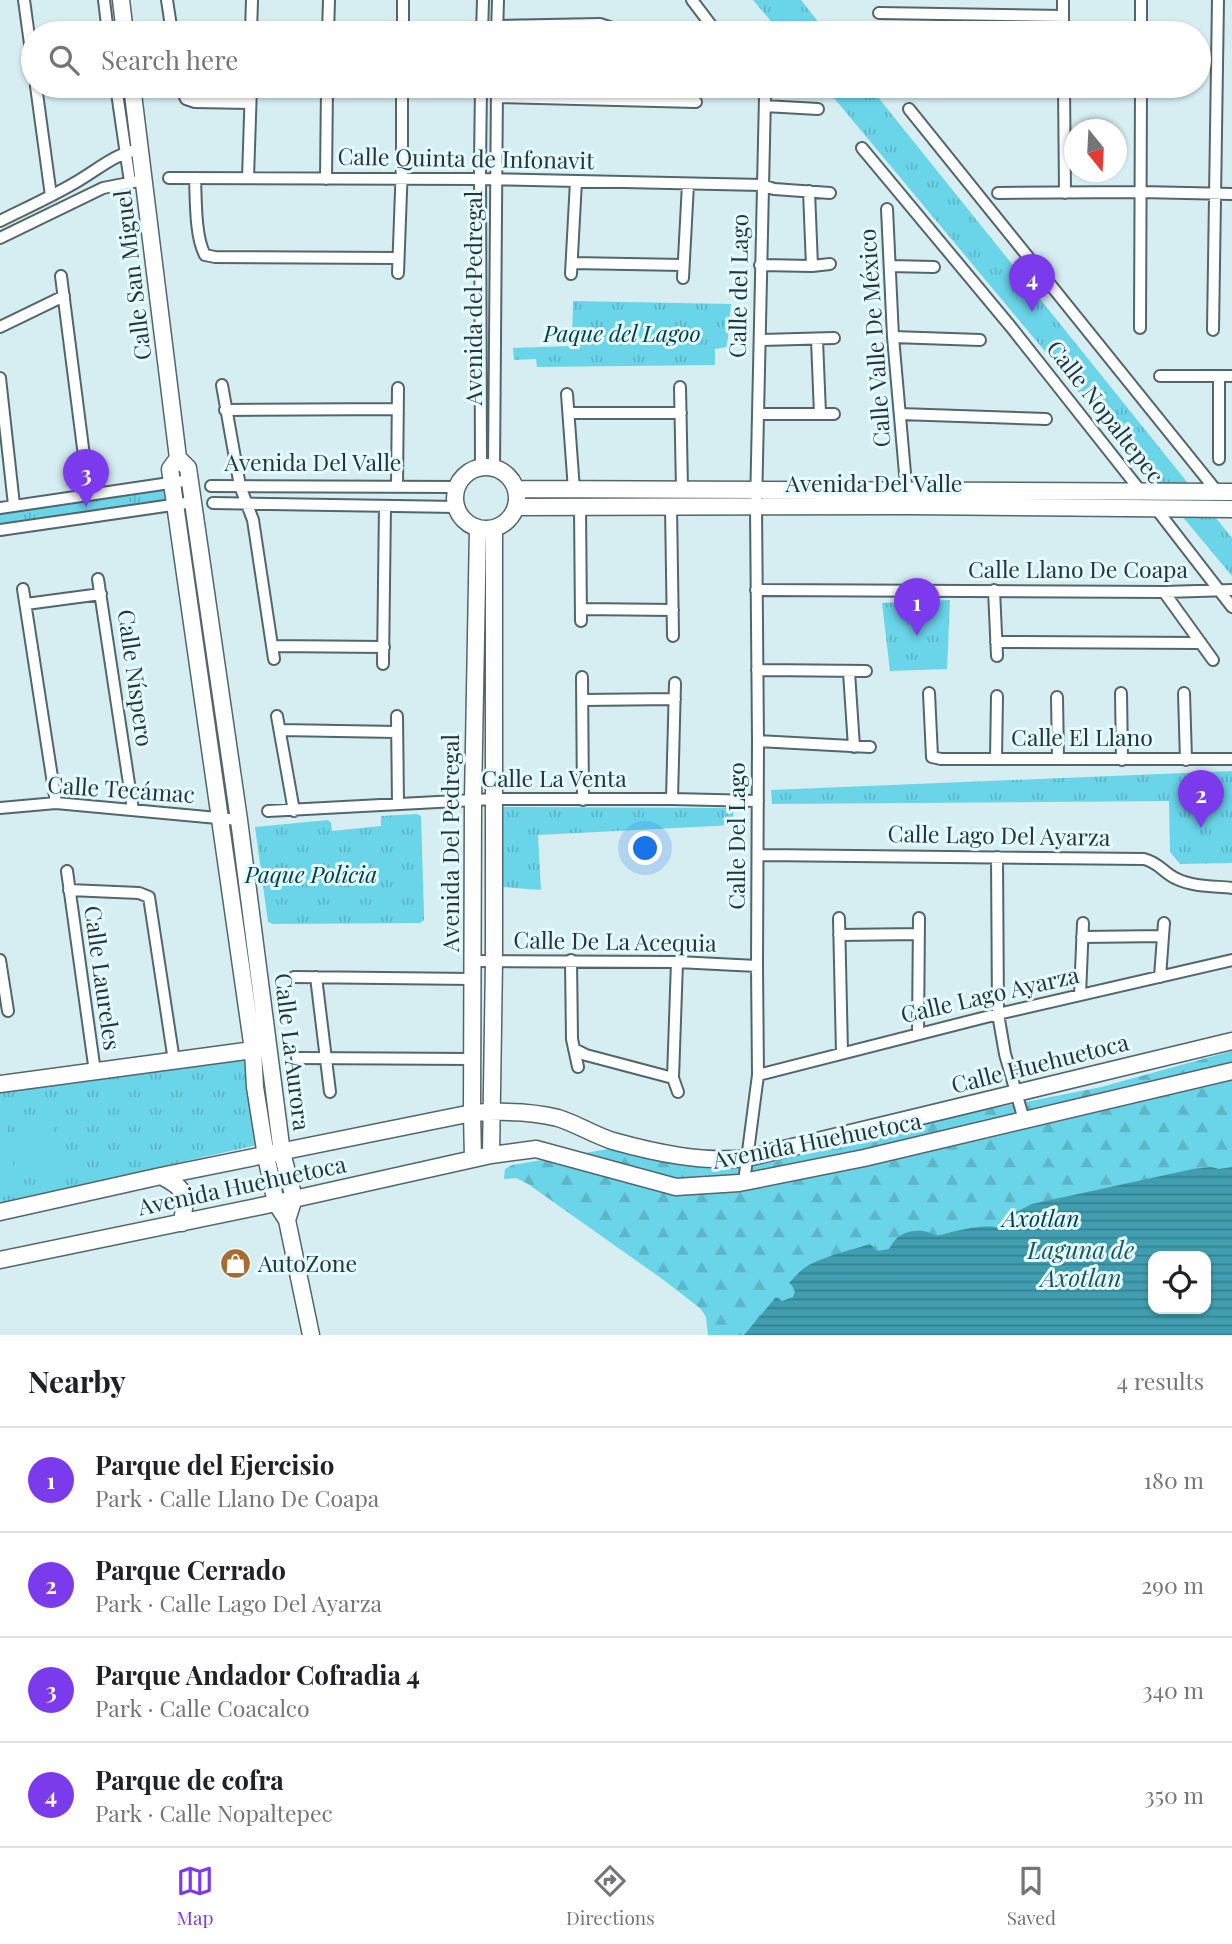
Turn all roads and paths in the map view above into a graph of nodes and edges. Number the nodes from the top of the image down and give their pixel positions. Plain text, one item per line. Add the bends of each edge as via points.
1 (24, 0) edge
2 (104, 0) edge
3 (121, 0) edge
4 (167, 0) edge
5 (252, 0) edge
6 (329, 0) edge
7 (403, 0) edge
8 (483, 0) edge
9 (498, 0) edge
10 (692, 0) edge
11 (1063, 0) edge
12 (1141, 0) edge
13 (1218, 0) edge
14 (878, 13) dead end
15 (1063, 16) junction
16 (27, 21) edge
17 (107, 21) edge
18 (124, 21) edge
19 (170, 21) edge
20 (251, 21) edge
21 (328, 21) edge
22 (402, 21) edge
23 (482, 21) edge
24 (497, 21) edge
25 (708, 21) edge
26 (1063, 21) edge
27 (1141, 21) edge
28 (38, 98) edge
29 (119, 98) edge
30 (132, 98) edge
31 (186, 98) edge
32 (250, 98) edge
33 (327, 98) edge
34 (402, 98) edge
35 (481, 98) edge
36 (497, 98) edge
37 (611, 98) edge
38 (666, 98) edge
39 (765, 98) edge
40 (1064, 98) edge
41 (1141, 98) edge
42 (668, 101) junction
43 (696, 102) dead end
44 (250, 103) junction
45 (765, 106) junction
46 (818, 109) dead end
47 (909, 109) dead end
48 (862, 148) dead end
49 (134, 151) junction
50 (169, 178) dead end
51 (195, 178) junction
52 (247, 178) junction
53 (326, 179) junction
54 (401, 179) junction
55 (481, 179) junction
56 (496, 180) junction
57 (137, 181) junction
58 (576, 181) junction
59 (688, 184) junction
60 (762, 185) junction
61 (809, 191) junction
62 (830, 192) dead end
63 (1140, 192) junction
64 (998, 193) dead end
65 (1065, 193) junction
66 (1216, 194) junction
67 (1232, 194) edge
68 (51, 196) junction
69 (887, 209) dead end
70 (0, 221) edge
71 (0, 238) edge
72 (398, 258) junction
73 (830, 264) dead end
74 (683, 265) junction
75 (760, 265) junction
76 (813, 266) junction
77 (890, 266) junction
78 (934, 267) dead end
79 (398, 273) dead end
80 (61, 276) dead end
81 (683, 278) dead end
82 (64, 296) junction
83 (0, 327) edge
84 (1140, 328) dead end
85 (1213, 330) dead end
86 (893, 337) junction
87 (834, 338) dead end
88 (760, 340) junction
89 (817, 340) junction
90 (981, 340) dead end
91 (1160, 376) dead end
92 (1219, 376) junction
93 (1232, 376) edge
94 (0, 378) edge
95 (222, 385) dead end
96 (680, 387) dead end
97 (398, 388) dead end
98 (567, 394) dead end
99 (398, 409) junction
100 (225, 410) junction
101 (681, 412) junction
102 (569, 413) junction
103 (758, 414) junction
104 (820, 414) junction
105 (834, 414) dead end
106 (900, 414) junction
107 (1046, 419) dead end
108 (178, 458) junction
109 (1219, 459) dead end
110 (487, 468) junction
111 (190, 480) junction
112 (172, 483) junction
113 (211, 486) dead end
114 (240, 486) junction
115 (397, 486) junction
116 (457, 487) junction
117 (516, 489) junction
118 (574, 489) junction
119 (682, 489) junction
120 (757, 489) junction
121 (1141, 492) junction
122 (1225, 492) edge
123 (89, 495) junction
124 (908, 498) junction
125 (192, 502) junction
126 (213, 503) dead end
127 (247, 503) junction
128 (15, 505) junction
129 (176, 505) junction
130 (385, 506) junction
131 (580, 506) junction
132 (671, 506) junction
133 (756, 506) junction
134 (457, 507) junction
135 (516, 507) junction
136 (0, 508) edge
137 (1156, 509) junction
138 (1232, 509) edge
139 (486, 528) junction
140 (0, 530) edge
141 (98, 579) dead end
142 (23, 589) dead end
143 (757, 590) junction
144 (994, 590) junction
145 (1218, 590) junction
146 (1232, 590) edge
147 (1164, 592) junction
148 (101, 594) junction
149 (26, 604) junction
150 (1232, 607) edge
151 (581, 609) junction
152 (673, 610) junction
153 (581, 621) dead end
154 (673, 636) dead end
155 (996, 642) junction
156 (1201, 643) junction
157 (272, 646) junction
158 (384, 647) junction
159 (997, 656) dead end
160 (274, 659) dead end
161 (1213, 660) dead end
162 (383, 664) dead end
163 (757, 670) junction
164 (866, 671) dead end
165 (849, 672) junction
166 (582, 677) dead end
167 (675, 683) dead end
168 (929, 693) dead end
169 (1121, 693) dead end
170 (1184, 693) dead end
171 (997, 696) dead end
172 (1057, 697) dead end
173 (675, 699) junction
174 (582, 701) junction
175 (277, 716) dead end
176 (397, 716) dead end
177 (280, 730) junction
178 (397, 732) junction
179 (758, 741) junction
180 (854, 747) junction
181 (870, 747) dead end
182 (996, 759) junction
183 (1058, 759) junction
184 (1232, 759) edge
185 (1122, 760) junction
186 (1186, 760) junction
187 (494, 799) junction
188 (672, 799) junction
189 (473, 800) junction
190 (583, 800) junction
191 (758, 801) junction
192 (56, 803) junction
193 (398, 804) junction
194 (0, 808) edge
195 (133, 810) junction
196 (268, 811) dead end
197 (294, 811) junction
198 (220, 818) junction
199 (239, 820) junction
200 (758, 855) junction
201 (997, 857) junction
202 (67, 871) dead end
203 (1232, 888) edge
204 (69, 890) junction
205 (839, 918) dead end
206 (919, 918) dead end
207 (1083, 923) dead end
208 (1164, 923) dead end
209 (919, 934) junction
210 (839, 935) junction
211 (1163, 936) junction
212 (1082, 937) junction
213 (0, 960) edge
214 (1232, 960) edge
215 (473, 961) junction
216 (494, 961) junction
217 (571, 961) junction
218 (677, 962) junction
219 (757, 966) junction
220 (294, 977) dead end
221 (316, 977) junction
222 (1160, 977) junction
223 (472, 979) junction
224 (1080, 995) junction
225 (3, 996) edge
226 (8, 1011) dead end
227 (998, 1014) junction
228 (918, 1034) junction
229 (1232, 1041) edge
230 (574, 1049) junction
231 (253, 1050) junction
232 (842, 1053) junction
233 (297, 1058) dead end
234 (326, 1059) junction
235 (472, 1059) junction
236 (174, 1061) junction
237 (578, 1067) dead end
238 (1232, 1071) edge
239 (95, 1072) junction
240 (758, 1075) junction
241 (673, 1077) junction
242 (0, 1084) edge
243 (330, 1092) dead end
244 (678, 1092) dead end
245 (1016, 1094) junction
246 (491, 1111) junction
247 (471, 1113) junction
248 (1024, 1119) junction
249 (612, 1141) joint
250 (274, 1154) junction
251 (491, 1155) junction
252 (747, 1158) junction
253 (473, 1159) junction
254 (162, 1176) junction
255 (744, 1182) junction
256 (294, 1198) junction
257 (276, 1203) junction
258 (0, 1212) edge
259 (287, 1220) junction
260 (182, 1223) junction
261 (0, 1260) edge
262 (311, 1335) edge

1 - 16 street
2 - 17 street
3 - 18 street
4 - 19 street
5 - 20 street
6 - 21 street
7 - 22 street
8 - 23 street
9 - 24 street
10 - 25 street
11 - 15 street
12 - 27 street
13 - 66 street
14 - 15 street
15 - 26 street
28 - 68 street
29 - 49 street
30 - 49 street, Calle San Miguel
31 - 44 street
32 - 44 street
33 - 53 street
34 - 54 street
35 - 55 street, Avenida del Pedregal
36 - 56 street, Avenida del Pedregal
37 - 42 street
38 - 42 street
39 - 45 street, Calle del Lago
40 - 65 street
41 - 63 street
42 - 43 street
44 - 52 street
45 - 46 street
45 - 60 street, Calle del Lago
47 - 122 street, Calle Nopaltepec
48 - 121 street, Calle Nopaltepec via 1012,327
49 - 57 street, Calle San Miguel
49 - 68 street via 102,164
50 - 51 street, Calle Quinta de Infonavit
51 - 52 street, Calle Quinta de Infonavit
51 - 72 street via 205,255
52 - 53 street, Calle Quinta de Infonavit
53 - 54 street, Calle Quinta de Infonavit
54 - 55 street, Calle Quinta de Infonavit
54 - 72 street
55 - 56 street, Calle Quinta de Infonavit
55 - 110 street, Avenida del Pedregal
56 - 58 street, Calle Quinta de Infonavit
56 - 110 street, Avenida del Pedregal
57 - 71 street via 103,188
57 - 108 street, Calle San Miguel
58 - 59 street, Calle Quinta de Infonavit
58 - 74 street via 572,268
59 - 60 street, Calle Quinta de Infonavit
59 - 74 street
60 - 61 street, Calle Quinta de Infonavit
60 - 75 street, Calle del Lago
61 - 62 street, Calle Quinta de Infonavit
61 - 76 street
63 - 65 street
63 - 66 street
63 - 84 street
64 - 65 street
66 - 67 street
66 - 85 street
68 - 70 street
69 - 77 street, Calle Valle De México
72 - 79 street
73 - 76 street
74 - 81 street
75 - 76 street
75 - 88 street, Calle del Lago
77 - 78 street
77 - 86 street, Calle Valle De México
80 - 82 street
82 - 83 street
82 - 123 street
86 - 90 street
86 - 106 street, Calle Valle De México
87 - 89 street
88 - 89 street
88 - 103 street, Calle del Lago
89 - 104 street
91 - 92 street
92 - 93 street
92 - 109 street
94 - 128 street
95 - 100 street
96 - 101 street
97 - 99 street
98 - 102 street
99 - 100 street
99 - 115 street
100 - 114 street
101 - 102 street
101 - 119 street
102 - 118 street
103 - 104 street
103 - 120 street, Calle del Lago
104 - 105 street
106 - 107 street
106 - 124 street, Calle Valle De México
108 - 111 street, Calle San Miguel via 188,468
108 - 112 street, Calle San Miguel via 170,469
110 - 116 street via 467,474
110 - 117 street via 503,471
111 - 112 street
111 - 125 street, Calle La Aurora
112 - 123 street
112 - 129 street, Calle La Aurora
113 - 114 street, Avenida Del Valle
114 - 115 street, Avenida Del Valle
114 - 127 street
115 - 116 street, Avenida Del Valle
116 - 134 street
117 - 118 street, Avenida Del Valle
117 - 135 street
118 - 119 street, Avenida Del Valle
119 - 120 street, Avenida Del Valle
120 - 124 street, Avenida Del Valle
120 - 133 street, Calle Del Lago
121 - 122 street, Avenida Del Valle
121 - 124 street, Avenida Del Valle
121 - 137 street, Calle Nopaltepec
122 - 138 street, Calle Nopaltepec
123 - 128 street
124 - 133 street, Avenida Del Valle
124 - 137 street, Avenida Del Valle
125 - 129 street
125 - 199 street, Calle La Aurora
126 - 127 street, Avenida Del Valle
127 - 130 street, Avenida Del Valle
127 - 157 street
128 - 136 street
129 - 140 street
129 - 198 street, Calle La Aurora
130 - 134 street, Avenida Del Valle
130 - 158 street
131 - 132 street, Avenida Del Valle
131 - 135 street, Avenida Del Valle
131 - 151 street
132 - 133 street, Avenida Del Valle
132 - 152 street
133 - 143 street, Calle Del Lago
134 - 139 street via 469,524
135 - 139 street via 508,520
137 - 138 street, Avenida Del Valle
137 - 145 street, Calle Nopaltepec
139 - 187 street, Avenida Del Pedregal
139 - 189 street, Avenida Del Pedregal
141 - 148 street, Calle Níspero
142 - 149 street
143 - 144 street, Calle Llano De Coapa
143 - 163 street, Calle Del Lago
144 - 147 street, Calle Llano De Coapa
144 - 155 street
145 - 146 street, Calle Llano De Coapa
145 - 147 street, Calle Llano De Coapa
145 - 150 street, Calle Nopaltepec
147 - 156 street
148 - 149 street, Calle Níspero
148 - 195 street, Calle Níspero
149 - 192 street
151 - 152 street
151 - 153 street
152 - 154 street
155 - 156 street
155 - 159 street
156 - 161 street
157 - 158 street
157 - 160 street
158 - 162 street
163 - 165 street
163 - 179 street, Calle Del Lago
164 - 165 street
165 - 180 street
166 - 174 street
167 - 173 street
168 - 182 street, Calle El Llano via 932,757
169 - 185 street
170 - 186 street
171 - 182 street
172 - 183 street
173 - 174 street
173 - 188 street
174 - 190 street
175 - 177 street
176 - 178 street
177 - 178 street
177 - 197 street
178 - 193 street
179 - 180 street
179 - 191 street, Calle Del Lago
180 - 181 street
182 - 183 street, Calle El Llano
183 - 185 street, Calle El Llano
184 - 186 street, Calle El Llano
185 - 186 street, Calle El Llano
187 - 189 street, Calle La Venta
187 - 190 street, Calle La Venta
187 - 216 street, Avenida Del Pedregal
188 - 190 street, Calle La Venta
188 - 191 street, Calle La Venta
189 - 193 street, Calle La Venta
189 - 215 street, Avenida Del Pedregal
191 - 200 street, Calle Del Lago
192 - 194 street, Calle Tecámac
192 - 195 street, Calle Tecámac
193 - 197 street, Calle La Venta
195 - 198 street, Calle Tecámac
196 - 197 street, Calle La Venta
198 - 199 street, Calle Tecámac
198 - 231 street, Calle La Aurora
199 - 250 street, Calle La Aurora
200 - 201 street, Calle Lago Del Ayarza
200 - 219 street, Calle Del Lago
201 - 203 street, Calle Lago Del Ayarza via 1144,859 1189,884
201 - 227 street
202 - 204 street, Calle Laureles
204 - 236 street, Calle Laureles via 149,897
204 - 239 street, Calle Laureles
205 - 210 street
206 - 209 street
207 - 212 street
208 - 211 street
209 - 210 street
209 - 228 street
210 - 232 street
211 - 212 street
211 - 222 street
212 - 224 street
213 - 225 street
214 - 222 street, Calle Lago Ayarza
215 - 216 street, Calle De La Acequia
215 - 223 street, Avenida Del Pedregal
216 - 217 street, Calle De La Acequia
216 - 246 street, Avenida Del Pedregal
217 - 218 street, Calle De La Acequia
217 - 230 street
218 - 219 street, Calle De La Acequia
218 - 241 street
219 - 240 street, Calle Del Lago
220 - 221 street
221 - 223 street
221 - 234 street
222 - 224 street, Calle Lago Ayarza
223 - 235 street, Avenida Del Pedregal
224 - 227 street, Calle Lago Ayarza
225 - 226 street
227 - 228 street, Calle Lago Ayarza
227 - 245 street
228 - 232 street, Calle Lago Ayarza
229 - 245 street, Calle Huehuetoca
230 - 237 street
230 - 241 street
231 - 236 street
231 - 250 street, Calle La Aurora via 255,1087
232 - 240 street, Calle Lago Ayarza
233 - 234 street
234 - 235 street
234 - 243 street
235 - 247 street, Avenida Del Pedregal
236 - 239 street
238 - 248 street, Avenida Huehuetoca
239 - 242 street
240 - 252 street, Calle Del Lago
241 - 244 street
245 - 248 street
245 - 252 street, Calle Huehuetoca
246 - 247 street, Avenida Huehuetoca
246 - 249 street, Avenida Huehuetoca via 559,1119
246 - 251 street, Avenida Del Pedregal
247 - 250 street, Avenida Huehuetoca
247 - 253 street, Avenida Del Pedregal
248 - 255 street, Avenida Huehuetoca
249 - 252 street, Calle Huehuetoca via 706,1160
250 - 254 street, Avenida Huehuetoca
250 - 256 street, Calle La Aurora
250 - 257 street, Calle La Aurora
251 - 253 street, Avenida Huehuetoca
251 - 255 street, Avenida Huehuetoca via 536,1149 676,1187
252 - 255 street, Calle Del Lago
253 - 256 street, Avenida Huehuetoca
254 - 258 street, Avenida Huehuetoca
254 - 260 street via 182,1189
256 - 257 street, Avenida Huehuetoca
256 - 259 street
257 - 259 street, Calle La Aurora
257 - 260 street, Avenida Huehuetoca
259 - 262 street
260 - 261 street, Avenida Huehuetoca

